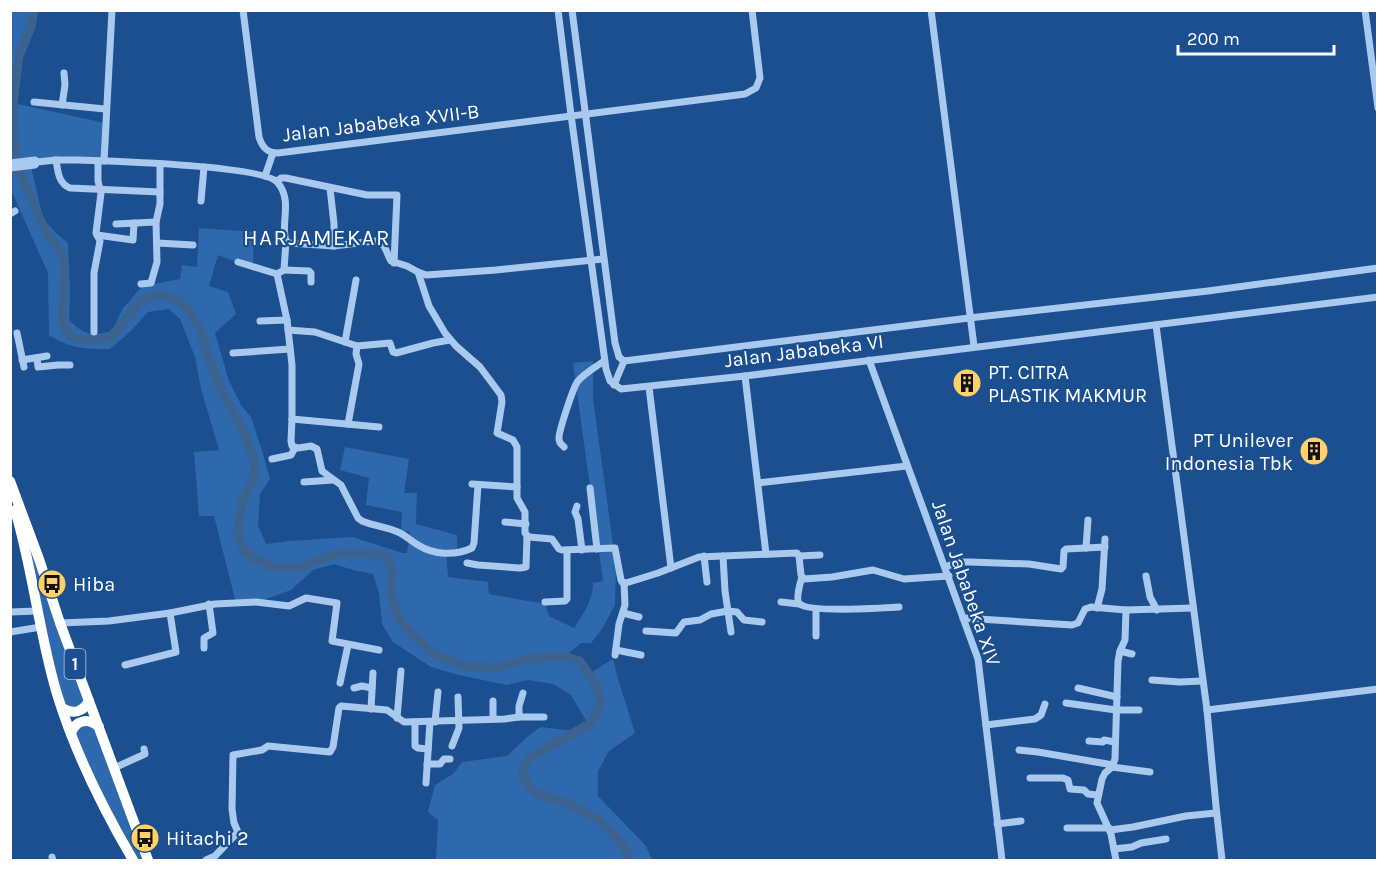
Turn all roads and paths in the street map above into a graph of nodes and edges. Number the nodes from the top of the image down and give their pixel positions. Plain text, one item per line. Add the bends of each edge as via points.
1 (112, 10) edge
2 (243, 10) edge
3 (558, 10) edge
4 (572, 10) edge
5 (752, 10) edge
6 (932, 10) edge
7 (1365, 10) edge
8 (64, 73) dead end
9 (34, 102) dead end
10 (62, 105) junction
11 (1377, 108) edge
12 (105, 109) junction
13 (585, 114) junction
14 (571, 115) junction
15 (273, 153) junction
16 (56, 160) junction
17 (101, 161) junction
18 (10, 163) edge
19 (36, 163) junction
20 (160, 164) junction
21 (204, 167) junction
22 (10, 168) edge
23 (265, 176) junction
24 (277, 181) junction
25 (330, 188) junction
26 (100, 189) junction
27 (160, 192) junction
28 (201, 201) dead end
29 (156, 222) junction
30 (134, 223) junction
31 (116, 224) dead end
32 (96, 235) junction
33 (286, 241) junction
34 (158, 243) junction
35 (193, 245) dead end
36 (334, 246) junction
37 (603, 259) junction
38 (591, 260) junction
39 (238, 262) dead end
40 (394, 263) junction
41 (1377, 268) edge
42 (284, 270) junction
43 (418, 272) junction
44 (277, 274) junction
45 (356, 280) dead end
46 (311, 282) dead end
47 (141, 284) dead end
48 (1377, 297) edge
49 (287, 320) junction
50 (970, 320) junction
51 (260, 321) dead end
52 (1156, 325) junction
53 (288, 330) junction
54 (94, 332) dead end
55 (17, 333) dead end
56 (450, 340) junction
57 (345, 342) junction
58 (973, 344) junction
59 (357, 346) junction
60 (19, 347) junction
61 (10, 348) edge
62 (290, 349) junction
63 (233, 353) dead end
64 (47, 356) dead end
65 (37, 358) junction
66 (869, 360) junction
67 (604, 361) junction
68 (624, 361) junction
69 (70, 364) dead end
70 (745, 375) junction
71 (614, 385) junction
72 (649, 387) junction
73 (292, 419) junction
74 (348, 424) junction
75 (379, 427) dead end
76 (564, 447) dead end
77 (295, 448) junction
78 (272, 459) dead end
79 (907, 466) junction
80 (333, 480) junction
81 (10, 481) edge
82 (304, 482) dead end
83 (758, 483) junction
84 (517, 487) junction
85 (590, 488) dead end
86 (10, 498) edge
87 (577, 506) dead end
88 (1088, 519) dead end
89 (505, 522) dead end
90 (526, 524) junction
91 (527, 536) junction
92 (1105, 539) dead end
93 (1105, 547) junction
94 (1086, 548) junction
95 (598, 549) junction
96 (582, 550) junction
97 (567, 551) junction
98 (766, 555) junction
99 (820, 555) dead end
100 (704, 556) junction
101 (723, 556) junction
102 (800, 556) junction
103 (467, 562) dead end
104 (945, 567) junction
105 (671, 568) junction
106 (948, 576) junction
107 (1146, 576) dead end
108 (801, 577) junction
109 (706, 582) dead end
110 (624, 583) junction
111 (545, 602) dead end
112 (781, 602) dead end
113 (209, 604) junction
114 (799, 604) junction
115 (898, 607) dead end
116 (1097, 608) junction
117 (1193, 608) junction
118 (816, 609) junction
119 (1126, 610) junction
120 (1157, 610) junction
121 (37, 611) junction
122 (728, 611) junction
123 (10, 612) edge
124 (170, 613) junction
125 (624, 613) junction
126 (639, 617) dead end
127 (963, 618) junction
128 (762, 622) dead end
129 (60, 623) junction
130 (41, 627) junction
131 (10, 632) edge
132 (646, 632) dead end
133 (731, 632) dead end
134 (816, 636) dead end
135 (348, 645) junction
136 (204, 648) dead end
137 (379, 650) dead end
138 (1120, 651) junction
139 (1132, 654) dead end
140 (641, 655) dead end
141 (125, 665) dead end
142 (401, 671) dead end
143 (373, 673) dead end
144 (1152, 680) dead end
145 (1202, 681) junction
146 (340, 683) dead end
147 (354, 688) dead end
148 (372, 688) junction
149 (1078, 688) dead end
150 (1377, 689) edge
151 (438, 692) dead end
152 (523, 693) dead end
153 (458, 696) dead end
154 (1117, 697) junction
155 (89, 701) junction
156 (493, 701) dead end
157 (1066, 703) dead end
158 (1045, 704) dead end
159 (62, 708) junction
160 (370, 709) junction
161 (1116, 710) junction
162 (1139, 710) dead end
163 (1207, 710) junction
164 (519, 717) junction
165 (544, 717) dead end
166 (397, 718) junction
167 (494, 719) junction
168 (458, 720) junction
169 (415, 722) junction
170 (432, 722) junction
171 (986, 725) junction
172 (99, 727) junction
173 (71, 734) junction
174 (1089, 741) dead end
175 (1115, 742) junction
176 (452, 746) dead end
177 (144, 749) dead end
178 (428, 749) junction
179 (1019, 750) dead end
180 (450, 759) dead end
181 (427, 764) junction
182 (1113, 766) junction
183 (114, 768) junction
184 (1150, 772) dead end
185 (1030, 778) dead end
186 (426, 783) dead end
187 (1098, 795) junction
188 (1216, 813) junction
189 (1021, 821) dead end
190 (998, 824) junction
191 (1067, 828) dead end
192 (1110, 829) junction
193 (1166, 839) dead end
194 (1114, 849) junction
195 (133, 861) edge
196 (148, 861) edge
197 (206, 861) edge
198 (1002, 861) edge
199 (1116, 861) edge
200 (1222, 861) edge

1 - 12 street
2 - 15 street, Jalan Jababeka XVII-B via 259,137 264,148
3 - 14 street
4 - 13 street
5 - 13 street, Jalan Jababeka XVII-B via 760,78 753,91
6 - 50 street
7 - 11 street
8 - 10 street
9 - 10 street
10 - 12 street
12 - 17 street
13 - 14 street, Jalan Jababeka XVII-B
13 - 37 street
14 - 15 street, Jalan Jababeka XVII-B
14 - 38 street
15 - 23 street
16 - 17 street
16 - 19 street
16 - 26 street via 59,178 65,186
17 - 20 street
17 - 26 street
18 - 19 street
19 - 22 street
20 - 21 street
20 - 27 street
21 - 23 street
21 - 28 street
23 - 24 street
24 - 25 street via 286,178
24 - 33 street via 285,201
25 - 36 street
25 - 40 street via 372,196 397,195
26 - 27 street
26 - 32 street
27 - 29 street
29 - 30 street
29 - 34 street
30 - 31 street
30 - 32 street via 133,240
32 - 54 street via 100,241 95,264
33 - 36 street
33 - 42 street
34 - 35 street
34 - 47 street via 152,282
36 - 40 street via 379,241
37 - 38 street
37 - 68 street via 616,351
38 - 43 street via 438,275
38 - 67 street
39 - 44 street
40 - 43 street
41 - 50 street, Jalan Jababeka VI
42 - 44 street
42 - 46 street via 309,271
43 - 56 street via 429,306
44 - 49 street
45 - 57 street
48 - 52 street, Jalan Jababeka VI
49 - 51 street
49 - 53 street
50 - 58 street
50 - 68 street, Jalan Jababeka VI
52 - 58 street, Jalan Jababeka VI
52 - 117 street
53 - 57 street via 315,332
53 - 62 street
55 - 60 street
56 - 59 street via 396,353 387,342
56 - 84 street via 476,362 501,395 496,430 516,444
57 - 59 street
58 - 66 street, Jalan Jababeka VI
59 - 74 street via 359,364
60 - 61 street
60 - 65 street via 23,364
62 - 63 street
62 - 73 street
64 - 65 street
65 - 69 street via 38,367
66 - 70 street, Jalan Jababeka VI
66 - 79 street, Jalan Jababeka XIV
67 - 71 street
67 - 76 street via 575,385 560,428 559,441
68 - 71 street
70 - 72 street, Jalan Jababeka VI
70 - 83 street
71 - 72 street, Jalan Jababeka VI via 624,390
72 - 105 street
73 - 74 street
73 - 77 street via 291,441
74 - 75 street
77 - 78 street via 291,455
77 - 80 street via 317,449 322,471
79 - 83 street
79 - 104 street, Jalan Jababeka XIV
80 - 82 street
80 - 84 street via 344,489 362,521 397,531 423,548 444,554 472,548 475,485
81 - 129 highway, 1
83 - 98 street
84 - 90 street
85 - 95 street
86 - 121 highway, 1
87 - 96 street
88 - 94 street
89 - 90 street
90 - 91 street
91 - 97 street via 552,539 560,550
91 - 103 street via 526,567
92 - 93 street
93 - 94 street
93 - 116 street
94 - 104 street via 1066,549 1061,569 970,562
95 - 96 street
95 - 110 street via 615,548
96 - 97 street
97 - 111 street via 567,599
98 - 101 street
98 - 102 street
99 - 102 street
100 - 101 street
100 - 105 street
100 - 109 street
101 - 122 street
102 - 108 street
104 - 106 street, Jalan Jababeka XIV
105 - 110 street
106 - 108 street via 904,579 873,570
106 - 127 street, Jalan Jababeka XIV
107 - 120 street
108 - 114 street
110 - 125 street
112 - 114 street
113 - 124 street
113 - 135 street via 256,602 289,606 306,597 337,603 331,640
113 - 136 street via 213,633 204,639
114 - 118 street
115 - 118 street
116 - 119 street
116 - 127 street via 1085,609 1078,623 1072,625
117 - 120 street
117 - 145 street
118 - 134 street
119 - 120 street
119 - 138 street via 1125,640
121 - 123 street
121 - 130 highway, 1
122 - 128 street via 737,612 744,620
122 - 132 street via 684,622 676,633
122 - 133 street
124 - 129 street
124 - 141 street via 176,652
125 - 126 street
125 - 140 street via 616,652
127 - 171 street, Jalan Jababeka XIV via 979,664
129 - 155 highway, 1
130 - 131 street
130 - 159 highway, 1
135 - 137 street
135 - 146 street
138 - 139 street
138 - 154 street
142 - 166 street
143 - 148 street
144 - 145 street
145 - 163 street
147 - 148 street
148 - 160 street
149 - 154 street
150 - 163 street
151 - 170 street
152 - 164 street
153 - 168 street
154 - 161 street
155 - 159 highway via 79,711
155 - 172 highway, 1
156 - 167 street
157 - 161 street
158 - 171 street via 1035,719
159 - 173 highway, 1
160 - 166 street via 387,710
160 - 197 street via 340,707 330,752 268,746 233,755 232,809 238,832
161 - 162 street
161 - 175 street
163 - 188 street
164 - 165 street
164 - 167 street
166 - 169 street
167 - 168 street
168 - 170 street
168 - 176 street
169 - 170 street
169 - 178 street via 415,746
170 - 178 street
171 - 190 street, Jalan Jababeka XIV
172 - 173 highway via 90,721 80,722
172 - 183 highway, 1
173 - 195 highway, 1 via 87,774
174 - 175 street
175 - 182 street
177 - 183 street via 145,754
178 - 181 street
179 - 182 street
180 - 181 street
181 - 186 street
182 - 184 street
182 - 187 street via 1104,776
183 - 196 highway, 1
185 - 187 street via 1063,778 1068,780 1070,789
187 - 192 street via 1098,807
188 - 192 street
188 - 200 street
189 - 190 street
190 - 198 street, Jalan Jababeka XIV
191 - 192 street
192 - 194 street
193 - 194 street
194 - 199 street

